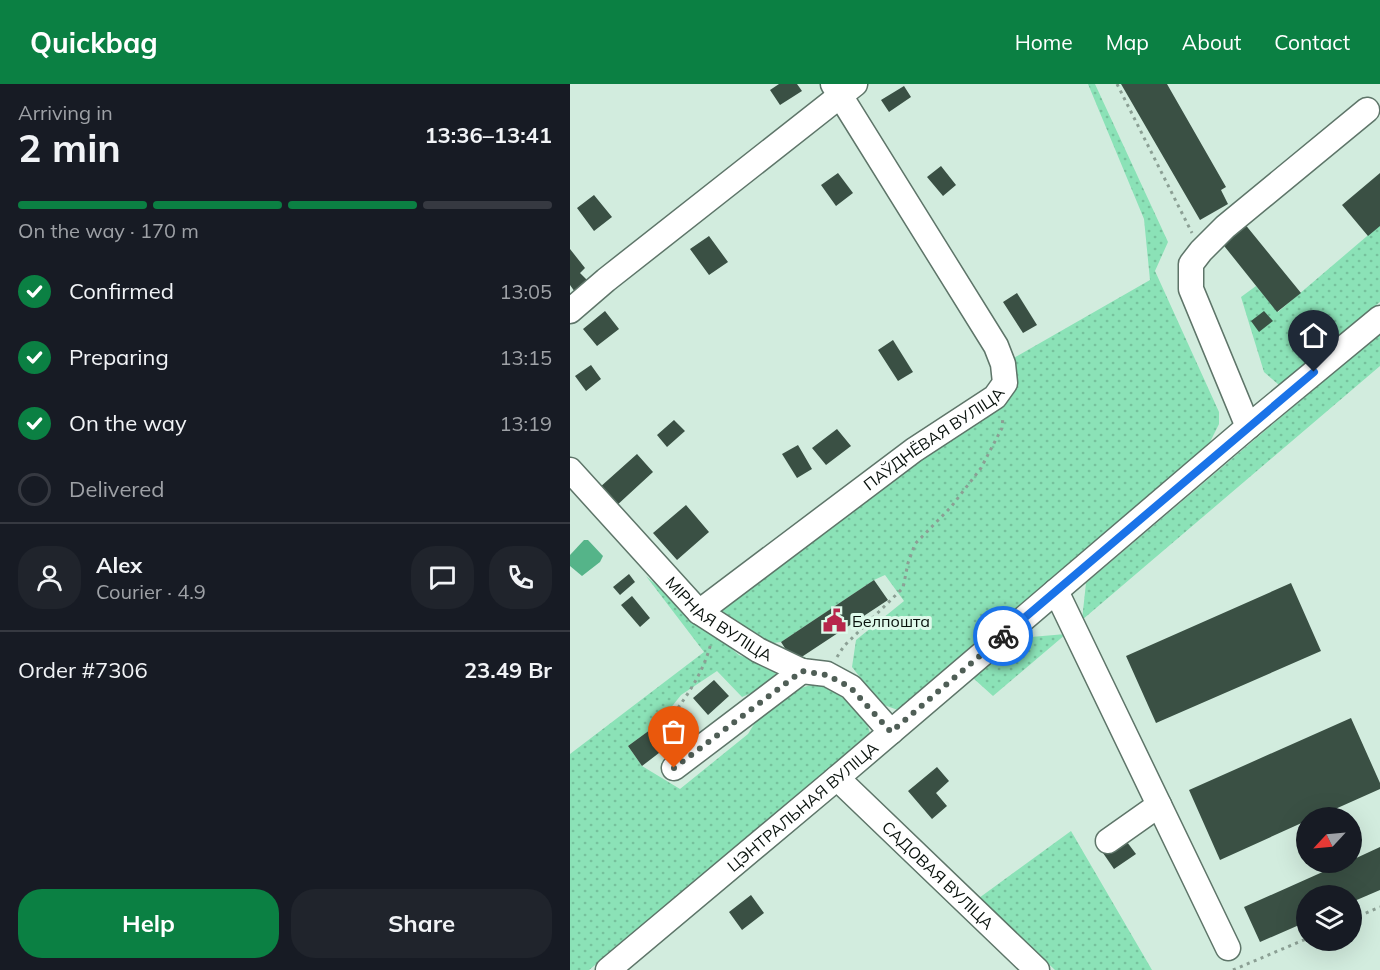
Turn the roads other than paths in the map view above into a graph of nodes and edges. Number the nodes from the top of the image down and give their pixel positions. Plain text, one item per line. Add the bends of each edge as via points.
1 (843, 88) edge
2 (1367, 110) dead end
3 (570, 311) edge
4 (1380, 318) edge
5 (1248, 427) junction
6 (570, 470) edge
7 (1056, 591) junction
8 (708, 618) junction
9 (802, 671) junction
10 (891, 732) junction
11 (674, 768) road end
12 (837, 778) junction
13 (1159, 805) junction
14 (1108, 841) dead end
15 (1231, 959) edge
16 (608, 970) edge
17 (1037, 970) edge

1 - 3 street
1 - 8 street, ПАЎДНЁВАЯ ВУЛІЦА via 996,346 1005,383 995,397 914,450
2 - 5 street via 1225,227 1191,264 1191,289
4 - 5 street, ЦЭНТРАЛЬНАЯ ВУЛІЦА
5 - 7 street, ЦЭНТРАЛЬНАЯ ВУЛІЦА
6 - 8 street, МІРНАЯ ВУЛІЦА
7 - 10 street, ЦЭНТРАЛЬНАЯ ВУЛІЦА
7 - 13 street
8 - 9 street, МІРНАЯ ВУЛІЦА via 758,650
9 - 10 street, МІРНАЯ ВУЛІЦА via 827,675 850,687
9 - 11 street
10 - 12 street, ЦЭНТРАЛЬНАЯ ВУЛІЦА
12 - 16 street, ЦЭНТРАЛЬНАЯ ВУЛІЦА
12 - 17 street, САДОВАЯ ВУЛІЦА
13 - 14 street
13 - 15 street

